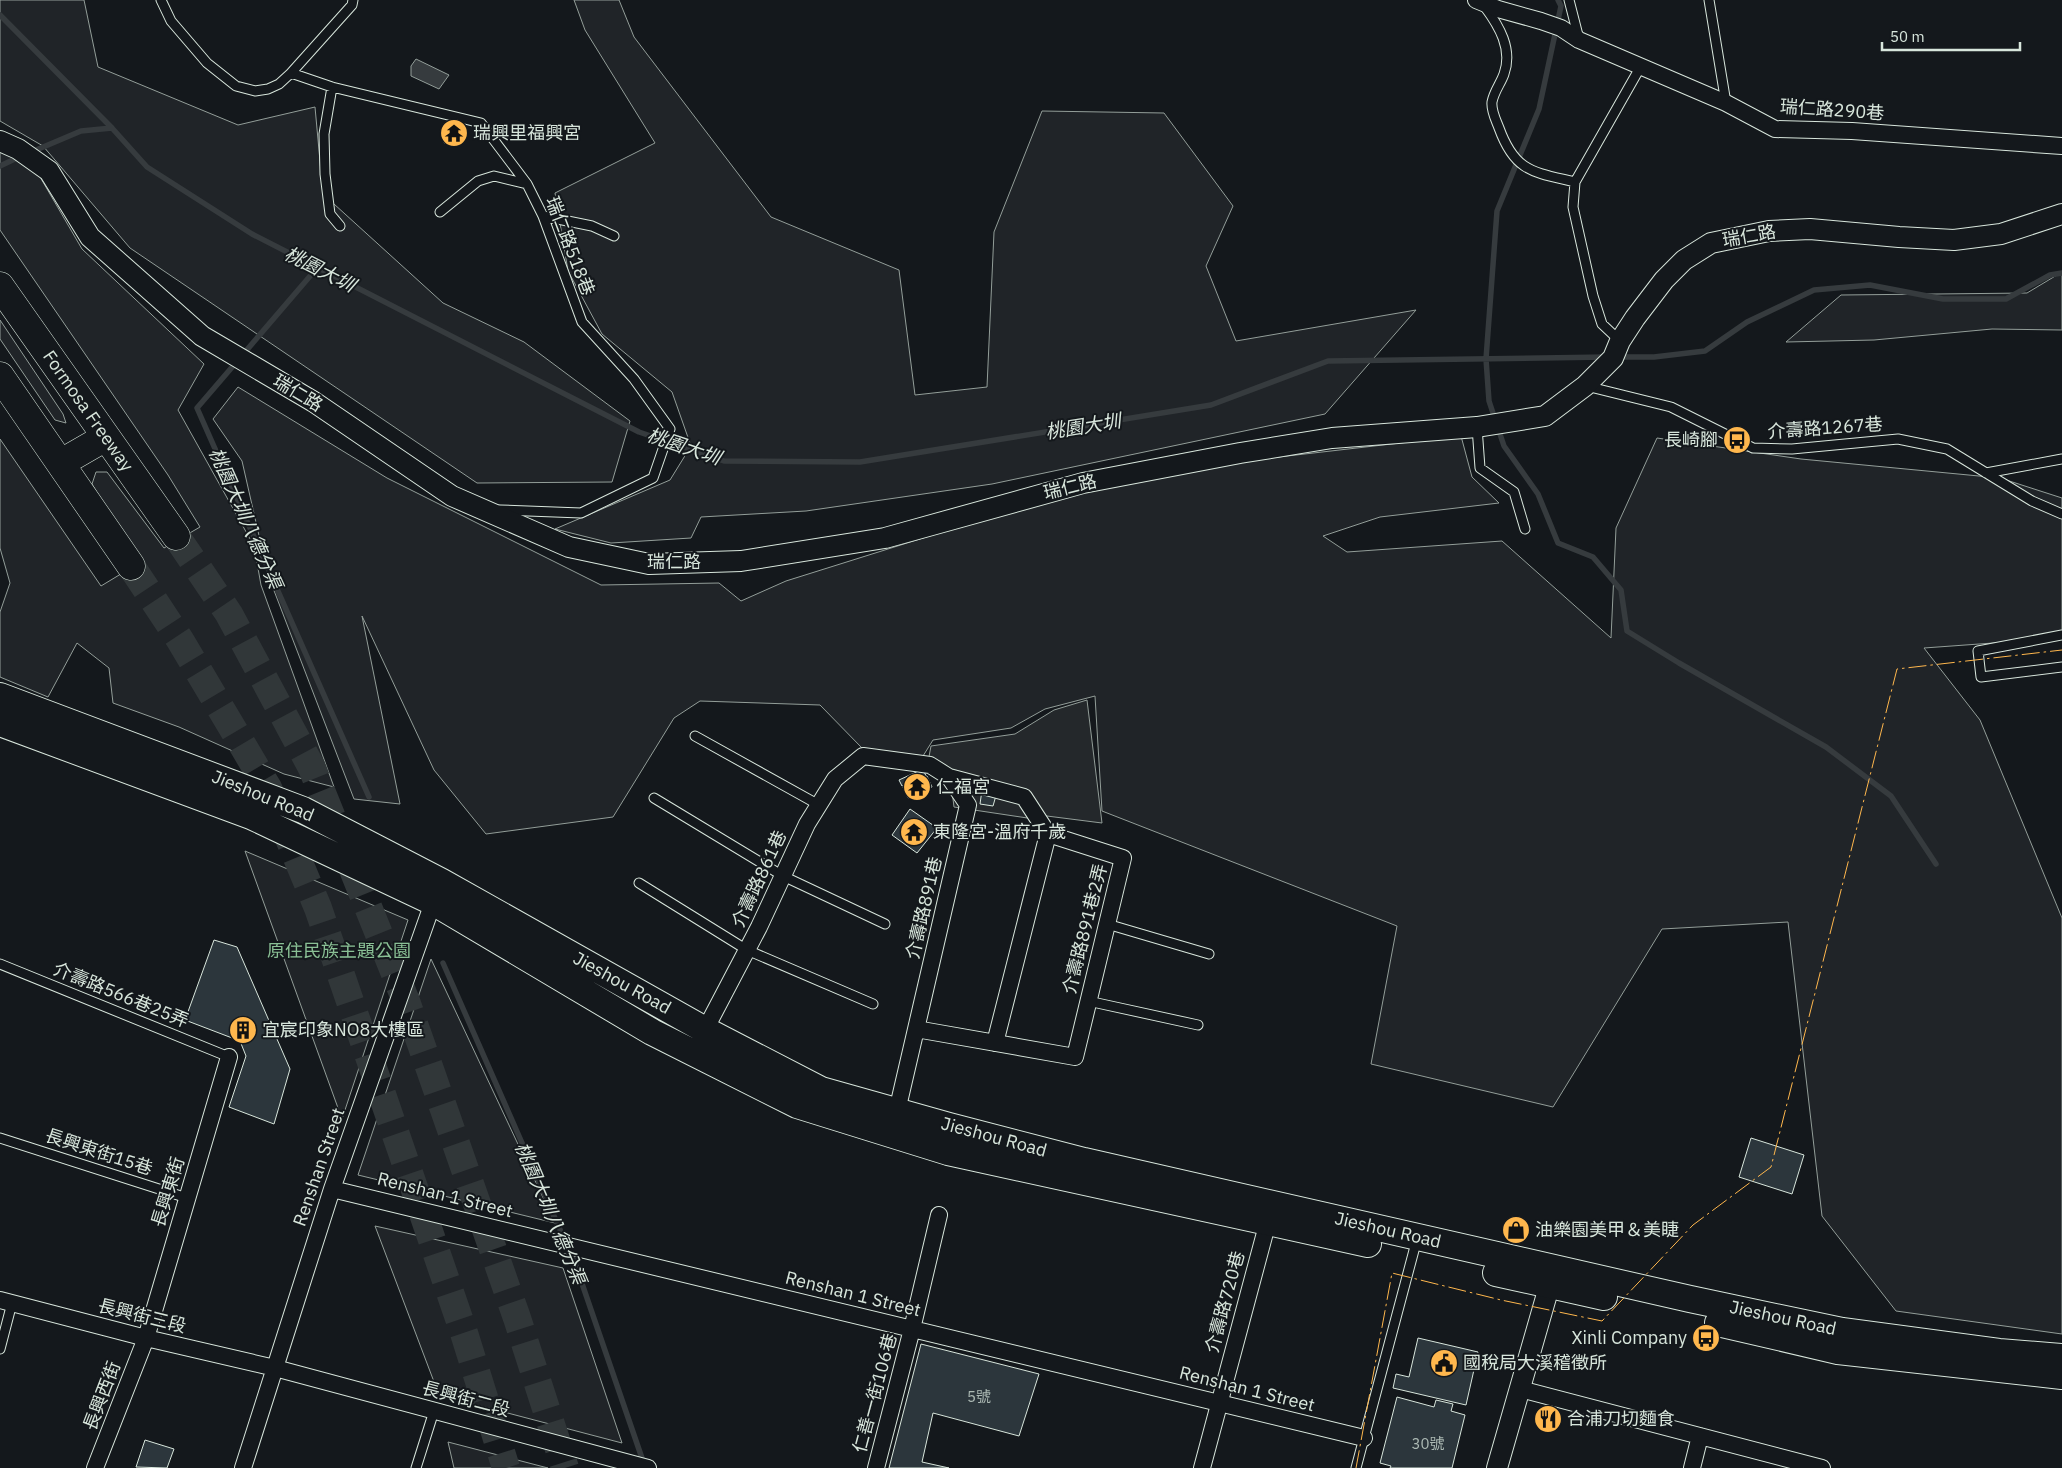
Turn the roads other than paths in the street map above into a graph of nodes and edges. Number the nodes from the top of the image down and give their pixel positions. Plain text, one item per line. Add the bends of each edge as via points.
1 (161, 0) edge
2 (353, 0) edge
3 (1569, 0) edge
4 (1708, 0) edge
5 (1479, 1) edge
6 (1579, 40) junction
7 (1641, 66) junction
8 (291, 73) junction
9 (332, 88) junction
10 (1726, 104) junction
11 (0, 141) edge
12 (2062, 146) edge
13 (1575, 182) junction
14 (527, 184) junction
15 (440, 212) dead end
16 (2062, 214) edge
17 (543, 216) junction
18 (340, 226) dead end
19 (614, 236) dead end
20 (0, 286) edge
21 (1620, 341) junction
22 (0, 376) edge
23 (1585, 386) junction
24 (1477, 427) junction
25 (106, 437) junction
26 (2062, 459) edge
27 (61, 463) junction
28 (1986, 473) junction
29 (484, 510) junction
30 (2062, 514) edge
31 (1525, 529) dead end
32 (176, 536) tunnel mouth
33 (131, 566) tunnel mouth
34 (2062, 635) edge
35 (2062, 667) edge
36 (0, 696) edge
37 (0, 723) edge
38 (695, 736) dead end
39 (863, 756) joint
40 (949, 777) junction
41 (654, 798) dead end
42 (819, 805) junction
43 (1048, 834) junction
44 (783, 876) junction
45 (639, 883) dead end
46 (437, 892) junction
47 (885, 924) dead end
48 (1107, 924) junction
49 (747, 950) junction
50 (1209, 954) dead end
51 (0, 964) edge
52 (1088, 1001) junction
53 (873, 1004) dead end
54 (1198, 1025) dead end
55 (916, 1029) junction
56 (705, 1030) junction
57 (995, 1043) junction
58 (229, 1057) joint
59 (897, 1112) junction
60 (0, 1138) edge
61 (332, 1189) junction
62 (187, 1198) junction
63 (1270, 1213) junction
64 (938, 1215) dead end
65 (1415, 1246) junction
66 (1552, 1276) junction
67 (6, 1301) edge
68 (912, 1329) junction
69 (146, 1338) junction
70 (0, 1349) edge
71 (2062, 1357) edge
72 (275, 1368) junction
73 (2062, 1376) edge
74 (1520, 1389) junction
75 (1219, 1403) junction
76 (434, 1411) junction
77 (1700, 1436) junction
78 (1364, 1438) junction
79 (95, 1468) edge
80 (243, 1468) edge
81 (416, 1468) edge
82 (648, 1468) edge
83 (876, 1468) edge
84 (1202, 1468) edge
85 (1356, 1468) edge
86 (1498, 1468) edge
87 (1692, 1468) edge
88 (1822, 1468) edge

1 - 8 lane via 170,21 207,63 236,86 256,91 268,89
2 - 8 lane
3 - 6 lane
4 - 10 lane
5 - 6 street, 瑞仁路290巷 via 1541,20
5 - 13 lane via 1497,24 1507,48 1504,74 1492,102 1507,148 1524,167
6 - 7 street, 瑞仁路290巷
7 - 10 street, 瑞仁路290巷
7 - 13 lane
8 - 9 lane, 瑞仁路518巷
9 - 14 lane, 瑞仁路518巷 via 481,123
9 - 18 lane via 324,134 325,174 330,214
10 - 12 street, 瑞仁路290巷 via 1775,129 1852,131
11 - 29 street, 瑞仁路 via 18,149 49,171 90,237 202,336 314,402 452,496
13 - 21 lane via 1573,207 1593,296 1602,324
14 - 15 lane via 494,176 478,181
14 - 17 lane, 瑞仁路518巷
16 - 21 street, 瑞仁路 via 2001,234 1954,240 1810,228 1769,231 1711,243 1684,260 1664,280
17 - 19 lane via 592,226
17 - 29 lane, 瑞仁路518巷 via 582,322 634,379 670,429 653,478 581,513
20 - 25 highway, Formosa Freeway
21 - 23 street, 瑞仁路 via 1613,358
22 - 27 highway
23 - 24 street, 瑞仁路 via 1545,416
23 - 28 lane, 介壽路1267巷 via 1671,407 1753,448 1792,449 1898,439 1947,449
24 - 29 street, 瑞仁路 via 1332,438 1240,453 1083,483 886,538 741,561 649,564 569,547
24 - 31 lane via 1480,468 1514,492
25 - 27 highway
25 - 32 highway, Formosa Freeway
26 - 28 lane
27 - 33 highway
28 - 30 lane, 介壽路1267巷 via 2032,501
34 - 35 lane via 1978,651 1981,677
36 - 46 main road, Jieshou Road via 303,810
37 - 46 main road, Jieshou Road via 251,816
38 - 42 lane
39 - 40 street, 介壽路891巷 via 930,765
39 - 42 street, 介壽路861巷 via 835,779
40 - 43 street via 1024,797
40 - 55 street, 介壽路891巷 via 968,805
41 - 44 lane
42 - 44 street, 介壽路861巷
43 - 48 street, 介壽路891巷2弄 via 1123,858
43 - 57 street
44 - 47 lane
44 - 49 street, 介壽路861巷
45 - 49 lane
46 - 56 main road, Jieshou Road
46 - 61 street, Renshan Street
46 - 63 main road, Jieshou Road via 652,1032 797,1105 948,1152
48 - 50 lane
48 - 52 street, 介壽路891巷2弄
49 - 53 lane
49 - 56 street, 介壽路861巷
51 - 58 lane, 介壽路566巷25弄
52 - 54 lane
52 - 57 street, 介壽路891巷2弄 via 1075,1057
55 - 57 street
55 - 59 street, 介壽路891巷
56 - 59 main road, Jieshou Road via 822,1090
58 - 62 street, 長興東街
59 - 63 main road, Jieshou Road
60 - 62 lane, 長興東街15巷
61 - 68 street, Renshan 1 Street
61 - 72 street, Renshan Street
62 - 69 street, 長興東街
63 - 65 main road, Jieshou Road
63 - 75 street, 介壽路720巷
64 - 68 street, 仁善一街106巷
65 - 66 main road, Jieshou Road
65 - 78 lane
66 - 71 main road, Jieshou Road via 1690,1299 1842,1331
66 - 73 main road, Jieshou Road via 1838,1351
66 - 74 street
67 - 69 street, 長興街三段
67 - 70 lane
68 - 75 street, Renshan 1 Street
68 - 83 street, 仁善一街106巷
69 - 72 street, 長興街三段
69 - 79 street, 長興西街
72 - 76 street, 長興街二段
72 - 80 street, Renshan Street
74 - 77 street
74 - 86 street
75 - 78 street, Renshan 1 Street
75 - 84 street, 介壽路720巷
76 - 81 lane
76 - 82 street, 長興街二段
77 - 87 street
77 - 88 street
78 - 85 lane

